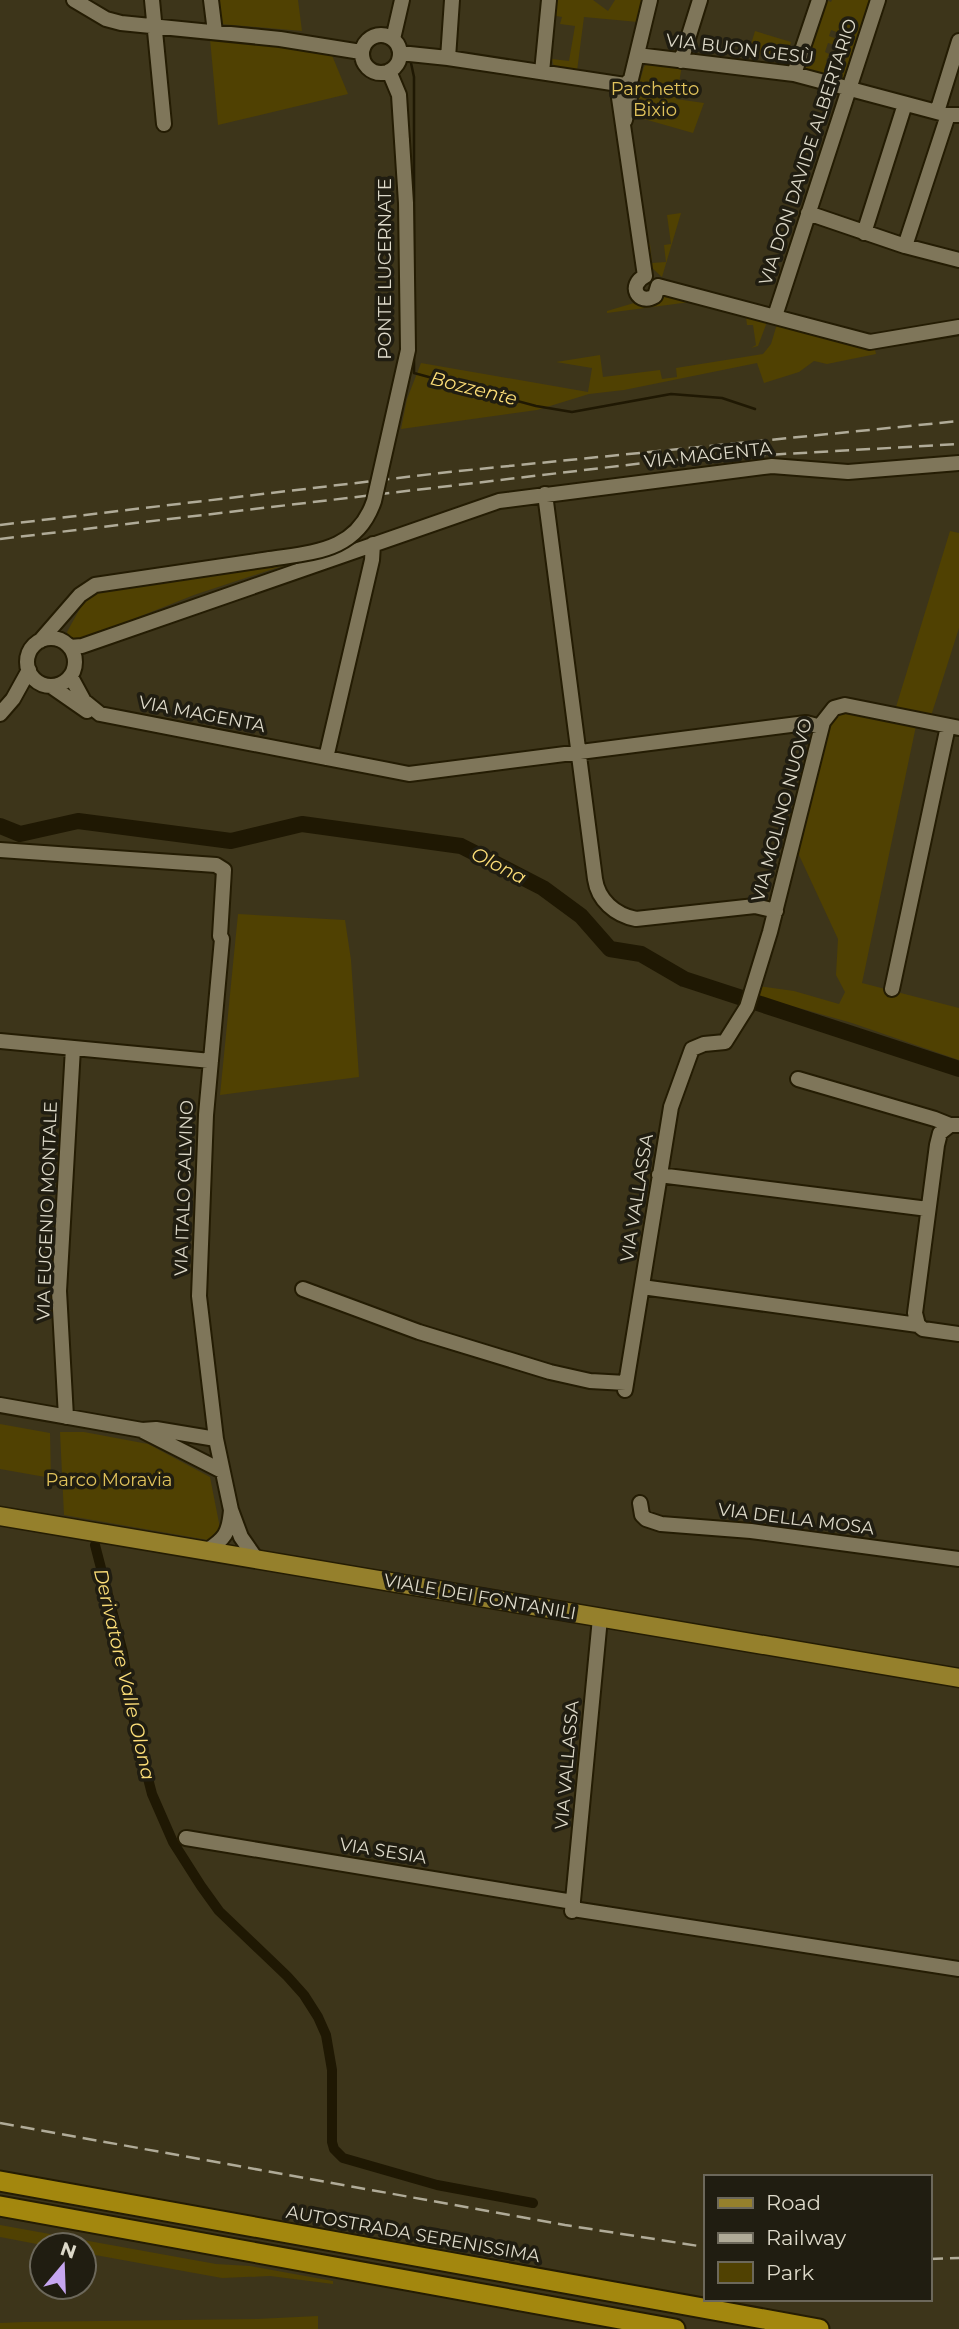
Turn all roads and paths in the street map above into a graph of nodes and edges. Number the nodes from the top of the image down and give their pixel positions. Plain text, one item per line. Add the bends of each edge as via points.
1 (74, 0) edge
2 (152, 0) edge
3 (211, 0) edge
4 (402, 0) edge
5 (452, 0) edge
6 (650, 0) edge
7 (700, 0) edge
8 (819, 0) edge
9 (878, 0) edge
10 (549, 7) edge
11 (155, 27) junction
12 (215, 32) junction
13 (393, 39) junction
14 (959, 41) edge
15 (361, 52) junction
16 (400, 53) junction
17 (637, 55) junction
18 (448, 58) junction
19 (681, 61) junction
20 (389, 71) junction
21 (542, 72) junction
22 (794, 74) junction
23 (621, 84) junction
24 (849, 87) junction
25 (905, 104) junction
26 (948, 114) edge
27 (164, 124) dead end
28 (808, 213) junction
29 (864, 233) junction
30 (905, 246) junction
31 (959, 260) edge
32 (645, 276) junction
33 (659, 285) junction
34 (775, 316) junction
35 (959, 327) edge
36 (959, 463) edge
37 (545, 494) junction
38 (373, 544) junction
39 (68, 609) junction
40 (135, 628) junction
41 (40, 640) junction
42 (65, 643) junction
43 (29, 670) junction
44 (73, 671) junction
45 (46, 685) junction
46 (13, 699) junction
47 (0, 714) edge
48 (111, 717) junction
49 (821, 727) junction
50 (954, 727) edge
51 (578, 752) junction
52 (326, 758) junction
53 (0, 850) edge
54 (776, 911) junction
55 (892, 989) dead end
56 (0, 1041) edge
57 (725, 1042) joint
58 (73, 1048) junction
59 (211, 1061) junction
60 (798, 1079) dead end
61 (955, 1125) edge
62 (659, 1175) junction
63 (928, 1209) junction
64 (642, 1287) junction
65 (303, 1289) dead end
66 (918, 1325) junction
67 (959, 1334) edge
68 (0, 1405) edge
69 (66, 1417) junction
70 (142, 1430) junction
71 (216, 1439) junction
72 (222, 1471) junction
73 (640, 1503) dead end
74 (230, 1510) junction
75 (0, 1516) edge
76 (206, 1551) junction
77 (959, 1559) edge
78 (257, 1560) junction
79 (600, 1618) junction
80 (959, 1678) edge
81 (186, 1838) dead end
82 (573, 1909) junction
83 (959, 1969) edge
84 (0, 2181) edge
85 (0, 2206) edge
86 (0, 2219) edge
87 (101, 2224) junction
88 (675, 2329) edge
89 (819, 2329) edge

1 - 11 street via 113,21
2 - 11 street
3 - 12 street
4 - 13 street
5 - 18 street
6 - 17 street
7 - 19 street
8 - 22 street
9 - 24 street, VIA DON DAVIDE ALBERTARIO
10 - 21 street
11 - 12 street
11 - 27 street
12 - 15 street
13 - 15 street via 384,34 373,36
13 - 16 street
14 - 26 street
15 - 20 street via 372,71
16 - 18 street
16 - 20 street
17 - 19 street, VIA BUON GESÙ
17 - 23 street via 631,79
18 - 21 street
19 - 22 street, VIA BUON GESÙ
20 - 39 street, PONTE LUCERNATE, bridge via 399,94 408,350 370,511 358,530 335,547 95,584
21 - 23 street
22 - 24 street, VIA BUON GESÙ
23 - 32 street via 629,89 624,123
24 - 25 street, VIA BUON GESÙ
24 - 28 street, VIA DON DAVIDE ALBERTARIO
25 - 26 street, VIA BUON GESÙ
25 - 29 street
26 - 30 street
28 - 29 street
28 - 34 street, VIA DON DAVIDE ALBERTARIO
29 - 30 street
30 - 31 street
32 - 33 street
32 - 33 street via 635,286 638,296 652,298
33 - 34 street
34 - 35 street via 875,343
36 - 37 street, VIA MAGENTA via 848,472 772,466
37 - 38 street, VIA MAGENTA via 481,506
37 - 51 street
38 - 40 street, VIA MAGENTA
38 - 52 street
39 - 41 street, PONTE LUCERNATE
39 - 42 street
40 - 42 street, VIA MAGENTA via 82,646
40 - 44 street, VIA MAGENTA
41 - 42 street
41 - 43 street via 29,653
42 - 44 street via 75,658
43 - 45 street
43 - 46 street
44 - 45 street via 61,684
44 - 48 street, VIA MAGENTA via 84,701
45 - 46 street
45 - 48 street, VIA MAGENTA via 86,711
46 - 47 street
48 - 52 street, VIA MAGENTA
49 - 50 street, VIA MOLINO NUOVO via 830,711 845,705
49 - 51 street, VIA MAGENTA via 806,723
49 - 54 street, VIA MOLINO NUOVO
50 - 55 street
51 - 52 street, VIA MAGENTA via 409,774
51 - 54 street via 596,887 611,907 642,920 755,906
53 - 59 street, VIA ITALO CALVINO via 222,867 222,939
54 - 57 street, VIA MOLINO NUOVO via 747,1007
56 - 58 street
57 - 62 street, VIA VALLASSA via 695,1046 690,1052 671,1107
58 - 59 street
58 - 69 street, VIA EUGENIO MONTALE via 59,1291
59 - 71 street, VIA ITALO CALVINO via 199,1296
60 - 61 street
61 - 63 street via 944,1129 938,1138
62 - 63 street
62 - 64 street, VIA VALLASSA
63 - 66 street via 915,1313
64 - 65 street, VIA VALLASSA via 625,1387 550,1372 419,1332
64 - 66 street
66 - 67 street via 928,1331
68 - 69 street
69 - 70 street
70 - 71 street
70 - 72 street
71 - 72 street, VIA ITALO CALVINO
72 - 74 street, VIA ITALO CALVINO
73 - 77 street, VIA DELLA MOSA via 642,1515 661,1524 751,1531
74 - 76 street via 224,1539
74 - 78 street, VIA ITALO CALVINO
75 - 76 main road, VIALE DEI FONTANILI
76 - 78 main road, VIALE DEI FONTANILI
78 - 79 main road, VIALE DEI FONTANILI
79 - 80 main road, VIALE DEI FONTANILI
79 - 82 street, VIA VALLASSA
81 - 82 street, VIA SESIA
82 - 83 street, VIA SESIA
84 - 89 highway, AUTOSTRADA SERENISSIMA
85 - 87 highway
86 - 87 highway
87 - 88 highway

